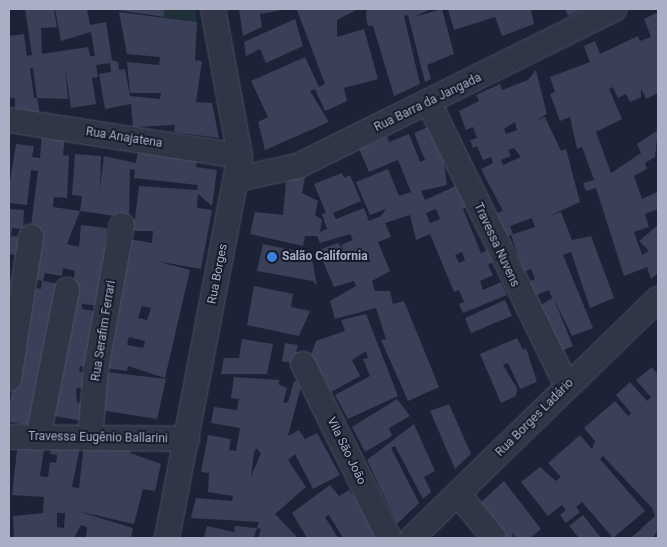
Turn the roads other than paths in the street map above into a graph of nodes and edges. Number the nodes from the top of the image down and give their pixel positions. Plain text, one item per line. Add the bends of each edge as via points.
1 (213, 9) edge
2 (614, 9) edge
3 (429, 103) junction
4 (9, 120) edge
5 (240, 156) junction
6 (237, 179) junction
7 (122, 225) dead end
8 (31, 237) dead end
9 (67, 290) dead end
10 (658, 299) edge
11 (304, 364) dead end
12 (9, 379) edge
13 (567, 386) junction
14 (9, 437) edge
15 (38, 438) junction
16 (90, 438) junction
17 (187, 439) junction
18 (459, 495) junction
19 (167, 538) edge
20 (389, 538) edge
21 (412, 538) edge
22 (494, 538) edge

1 - 5 street, Rua Borges
2 - 3 street, Rua Barra da Jangada
3 - 6 street, Rua Barra da Jangada via 298,166
3 - 13 street, Travessa Nuvens
4 - 5 street, Rua Anajatena
5 - 6 street, Rua Borges
6 - 17 street, Rua Borges
7 - 16 street, Rua Serafim Ferrari via 96,369
8 - 12 street
9 - 15 street
10 - 13 street, Rua Borges Ladário
11 - 20 street, Vila São João
13 - 18 street, Rua Borges Ladário
14 - 15 street, Travessa Eugênio Ballarini
15 - 16 street, Travessa Eugênio Ballarini
16 - 17 street, Travessa Eugênio Ballarini
17 - 19 street, Rua Borges
18 - 21 street, Rua Borges Ladário
18 - 22 street

